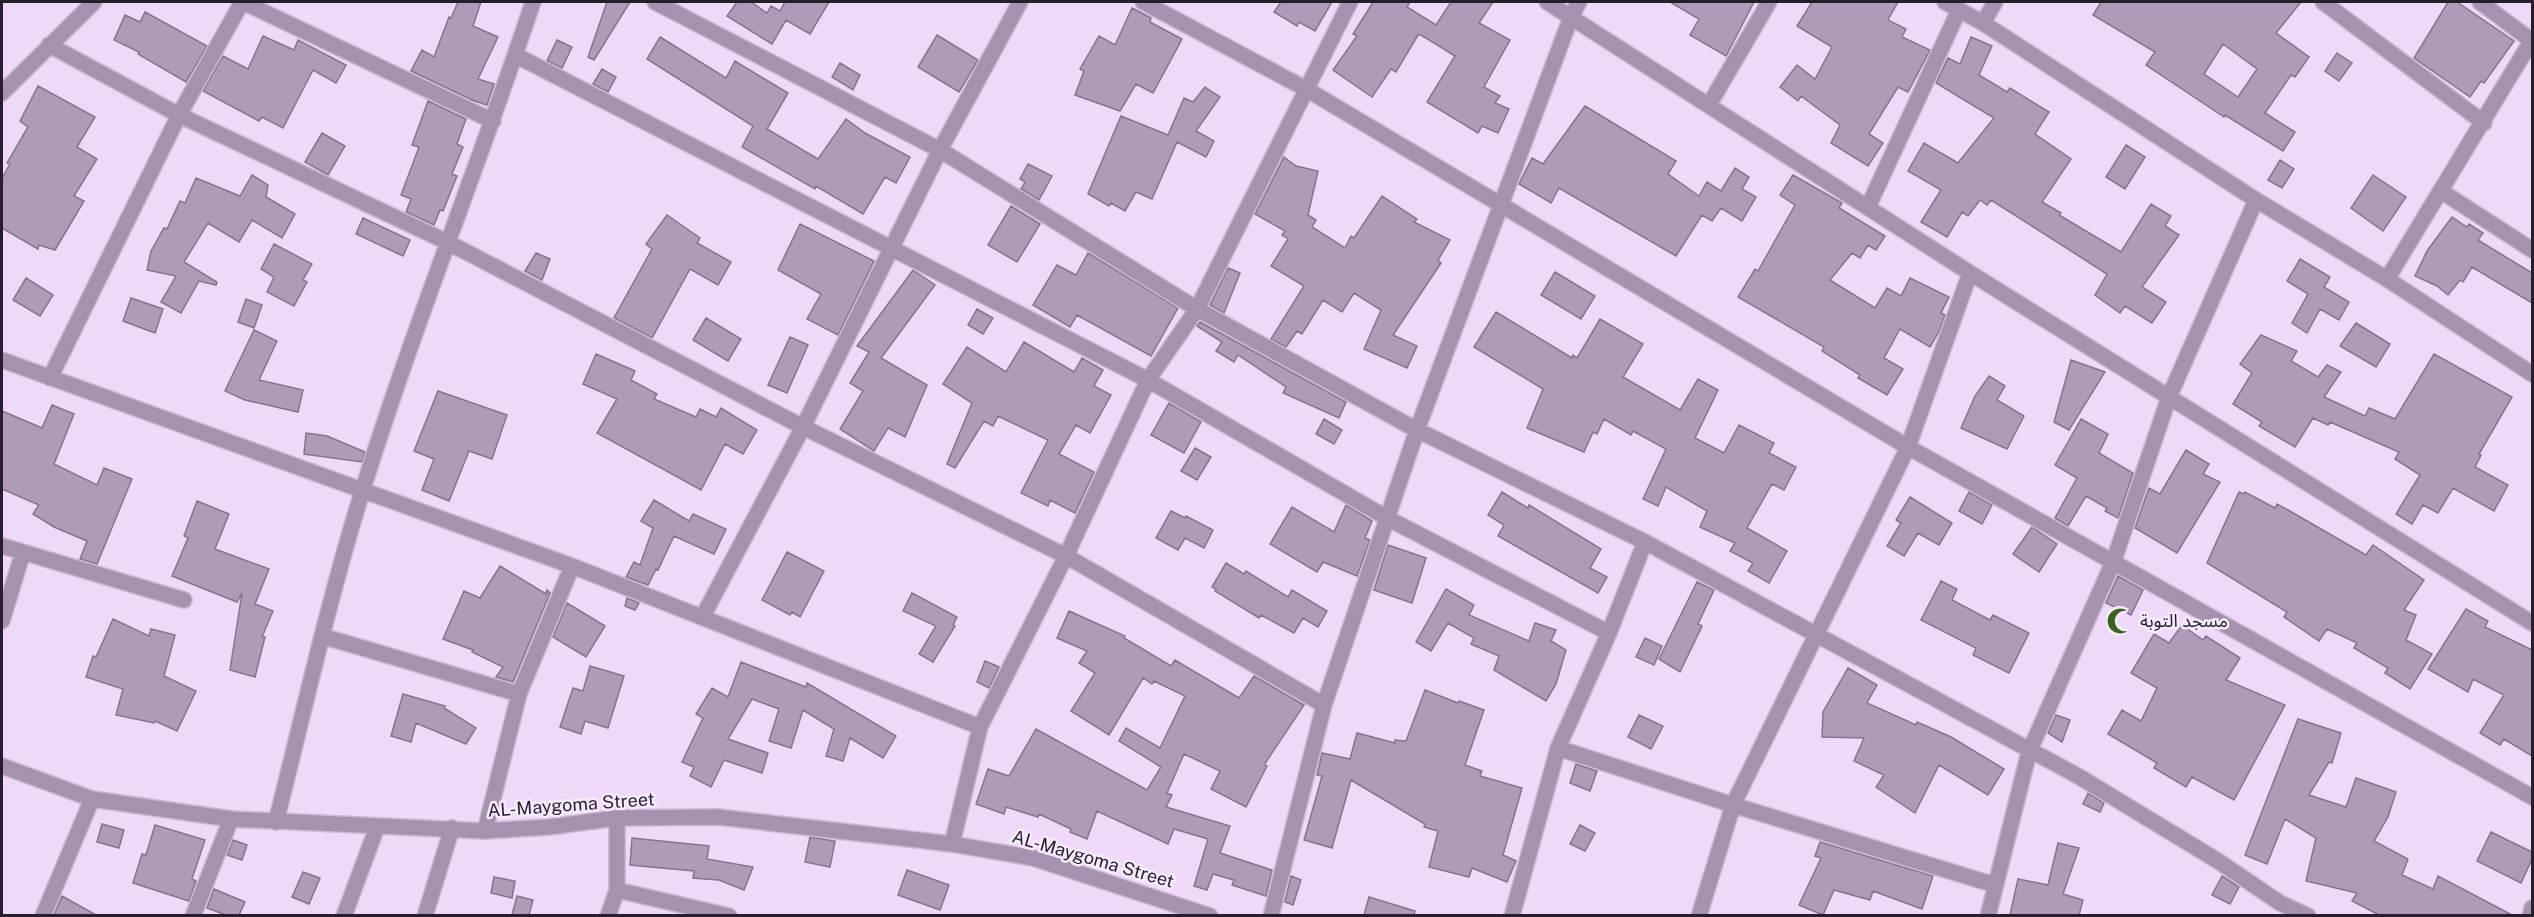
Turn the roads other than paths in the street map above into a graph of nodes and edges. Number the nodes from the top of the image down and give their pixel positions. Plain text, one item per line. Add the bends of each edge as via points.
1 (94, 2) edge
2 (242, 2) edge
3 (533, 2) edge
4 (655, 2) edge
5 (1020, 2) edge
6 (1143, 2) edge
7 (1350, 2) edge
8 (1547, 2) edge
9 (1579, 2) edge
10 (1769, 2) edge
11 (1945, 2) edge
12 (1995, 2) edge
13 (2323, 2) edge
14 (2480, 2) edge
15 (1959, 10) junction
16 (1571, 17) junction
17 (1983, 23) junction
18 (2532, 40) edge
19 (49, 45) junction
20 (515, 55) junction
21 (5, 83) edge
22 (1306, 89) junction
23 (1709, 105) junction
24 (179, 115) junction
25 (493, 121) junction
26 (2484, 123) junction
27 (940, 150) junction
28 (2441, 191) junction
29 (2256, 200) junction
30 (1502, 205) junction
31 (1868, 207) junction
32 (447, 242) junction
33 (891, 246) junction
34 (2532, 250) edge
35 (1970, 273) junction
36 (2387, 279) junction
37 (1197, 309) junction
38 (2, 360) edge
39 (2532, 374) edge
40 (50, 378) junction
41 (1148, 380) junction
42 (2169, 397) junction
43 (803, 427) junction
44 (1417, 430) junction
45 (1908, 447) junction
46 (363, 490) junction
47 (1387, 518) junction
48 (1645, 542) junction
49 (2, 546) edge
50 (22, 552) junction
51 (1066, 556) junction
52 (2114, 560) junction
53 (572, 566) junction
54 (184, 600) dead end
55 (703, 616) junction
56 (2, 621) edge
57 (2532, 623) edge
58 (1609, 633) junction
59 (1815, 635) junction
60 (322, 636) junction
61 (519, 694) junction
62 (1324, 705) junction
63 (980, 727) junction
64 (1558, 748) junction
65 (2028, 752) junction
66 (2, 766) edge
67 (2532, 797) edge
68 (92, 800) junction
69 (1733, 805) junction
70 (617, 818) junction
71 (231, 819) junction
72 (276, 822) junction
73 (377, 827) junction
74 (452, 828) junction
75 (485, 831) junction
76 (952, 844) junction
77 (1995, 885) junction
78 (617, 890) junction
79 (2532, 908) edge
80 (1170, 909) edge
81 (43, 915) edge
82 (193, 915) edge
83 (344, 915) edge
84 (425, 915) edge
85 (608, 915) edge
86 (729, 915) edge
87 (1210, 915) edge
88 (1271, 915) edge
89 (1512, 915) edge
90 (1699, 915) edge
91 (1988, 915) edge
92 (2308, 915) edge
93 (2530, 915) edge

1 - 19 street
2 - 24 street
2 - 25 street
3 - 20 street
4 - 27 street
5 - 27 street
6 - 22 street
7 - 22 street
8 - 16 street
9 - 16 street
10 - 23 street
11 - 15 street
12 - 17 street
13 - 26 street
14 - 18 street
15 - 17 street
15 - 31 street
16 - 23 street
16 - 30 street
17 - 29 street
18 - 26 street
19 - 21 street
19 - 24 street
20 - 25 street
20 - 33 street
22 - 30 street
22 - 37 street
23 - 31 street
24 - 32 street
24 - 40 street
25 - 32 street
26 - 28 street
27 - 33 street
27 - 37 street
28 - 34 street
28 - 36 street
29 - 36 street
29 - 42 street
30 - 44 street
30 - 45 street
31 - 35 street
32 - 43 street
32 - 46 street
33 - 41 street
33 - 43 street
35 - 42 street
35 - 45 street
36 - 39 street
37 - 41 street
37 - 44 street
38 - 40 street
40 - 46 street
41 - 47 street
41 - 51 street
42 - 52 street
42 - 57 street
43 - 51 street
43 - 55 street
44 - 47 street
44 - 48 street
45 - 52 street
45 - 59 street
46 - 53 street
46 - 60 street
47 - 58 street
47 - 62 street
48 - 58 street
48 - 59 street
49 - 50 street
50 - 54 street
50 - 56 street
51 - 62 street
51 - 63 street
52 - 65 street
52 - 67 street
53 - 55 street
53 - 61 street
55 - 63 street
58 - 64 street
59 - 65 street
59 - 69 street
60 - 61 street
60 - 72 street
61 - 75 street
62 - 88 street
63 - 76 street
64 - 69 street
64 - 89 street
65 - 77 street
65 - 92 street via 2078,776 2280,903
66 - 68 street, AL-Maygoma Street
68 - 71 street, AL-Maygoma Street
68 - 81 street
69 - 77 street
69 - 90 street
70 - 75 street, AL-Maygoma Street
70 - 76 street, AL-Maygoma Street via 718,817
70 - 78 street
71 - 72 street, AL-Maygoma Street
71 - 82 street
72 - 73 street, AL-Maygoma Street
73 - 74 street, AL-Maygoma Street
73 - 83 street
74 - 75 street, AL-Maygoma Street
74 - 84 street
76 - 80 street, AL-Maygoma Street via 1033,858
77 - 91 street
78 - 85 street
78 - 86 street
79 - 93 street
80 - 87 street, AL-Maygoma Street

